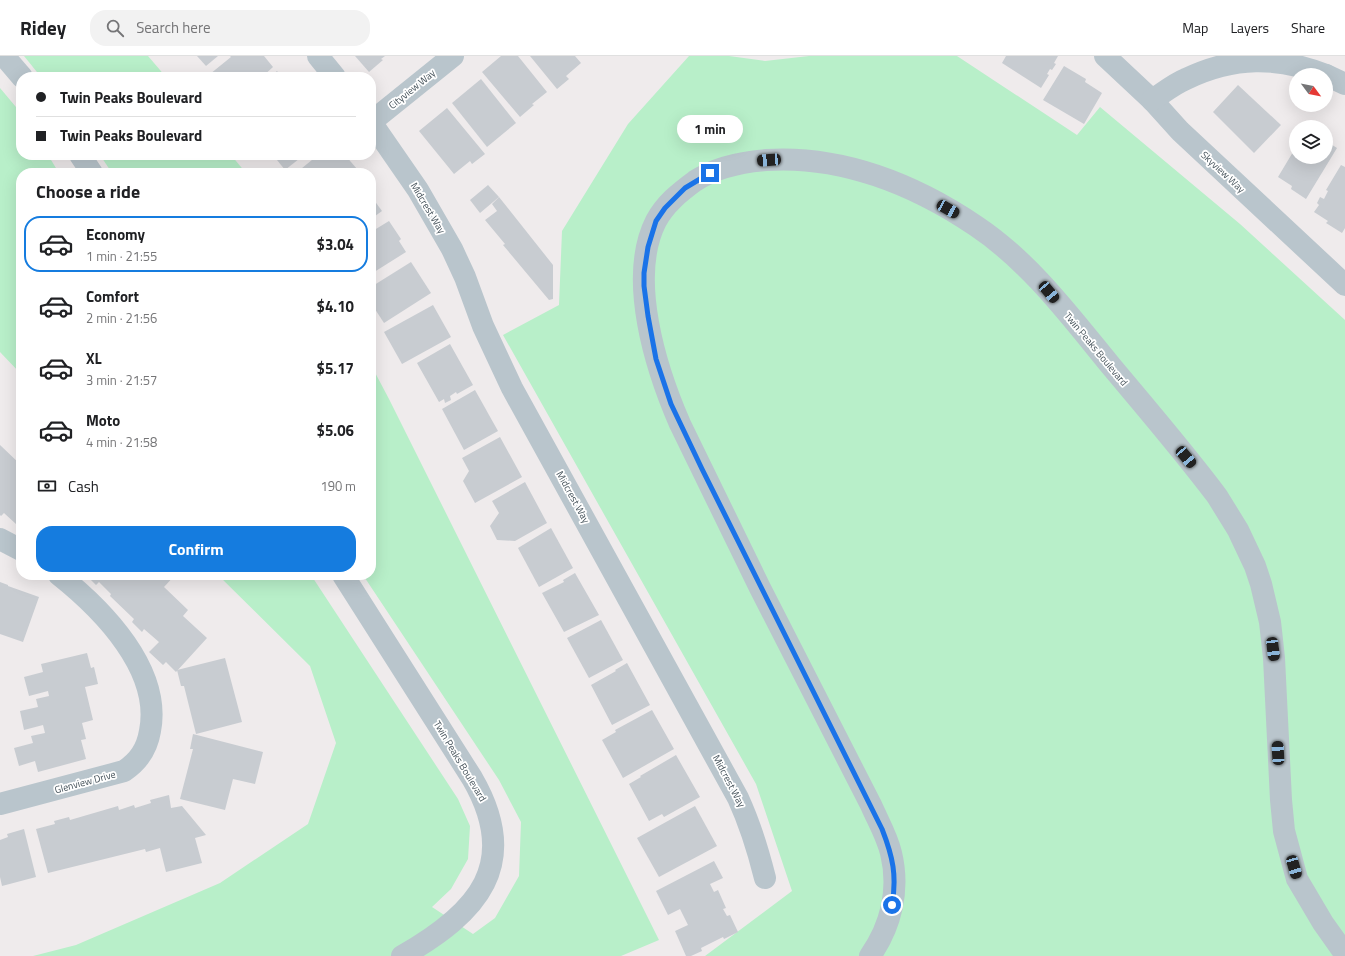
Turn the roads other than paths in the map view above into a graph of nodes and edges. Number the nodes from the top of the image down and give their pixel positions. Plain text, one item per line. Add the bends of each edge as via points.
1 (4, 56) edge
2 (318, 56) edge
3 (452, 56) edge
4 (1105, 56) edge
5 (1308, 68) edge
6 (18, 72) edge
7 (331, 72) edge
8 (1333, 78) edge
9 (1345, 84) edge
10 (1152, 100) junction
11 (376, 118) edge
12 (376, 129) edge
13 (1345, 285) edge
14 (0, 539) edge
15 (16, 547) edge
16 (65, 580) edge
17 (347, 580) edge
18 (0, 804) edge
19 (765, 878) dead end
20 (1345, 954) edge
21 (402, 956) edge
22 (870, 956) edge

1 - 6 street
2 - 7 street
3 - 11 street, Cityview Way
4 - 10 street, Skyview Way
5 - 10 street via 1278,60 1246,60 1214,67 1185,79
8 - 9 street
10 - 13 street, Skyview Way via 1180,131
12 - 19 street, Midcrest Way via 418,190 452,249 482,326 512,388 738,798 752,830
14 - 15 street
16 - 18 street, Glenview Drive via 100,612 137,662 150,694 152,712 149,738 139,759 124,771
17 - 21 street, Twin Peaks Boulevard via 472,778 486,804 492,827 491,863 478,896 441,932
20 - 22 street, Twin Peaks Boulevard via 1297,879 1284,831 1270,622 1252,560 1238,530 1217,496 1049,292 1017,258 989,235 958,214 922,195 866,172 832,163 806,160 752,161 724,168 698,179 665,208 654,227 645,260 644,286 648,316 656,359 671,404 887,841 895,889 883,935

